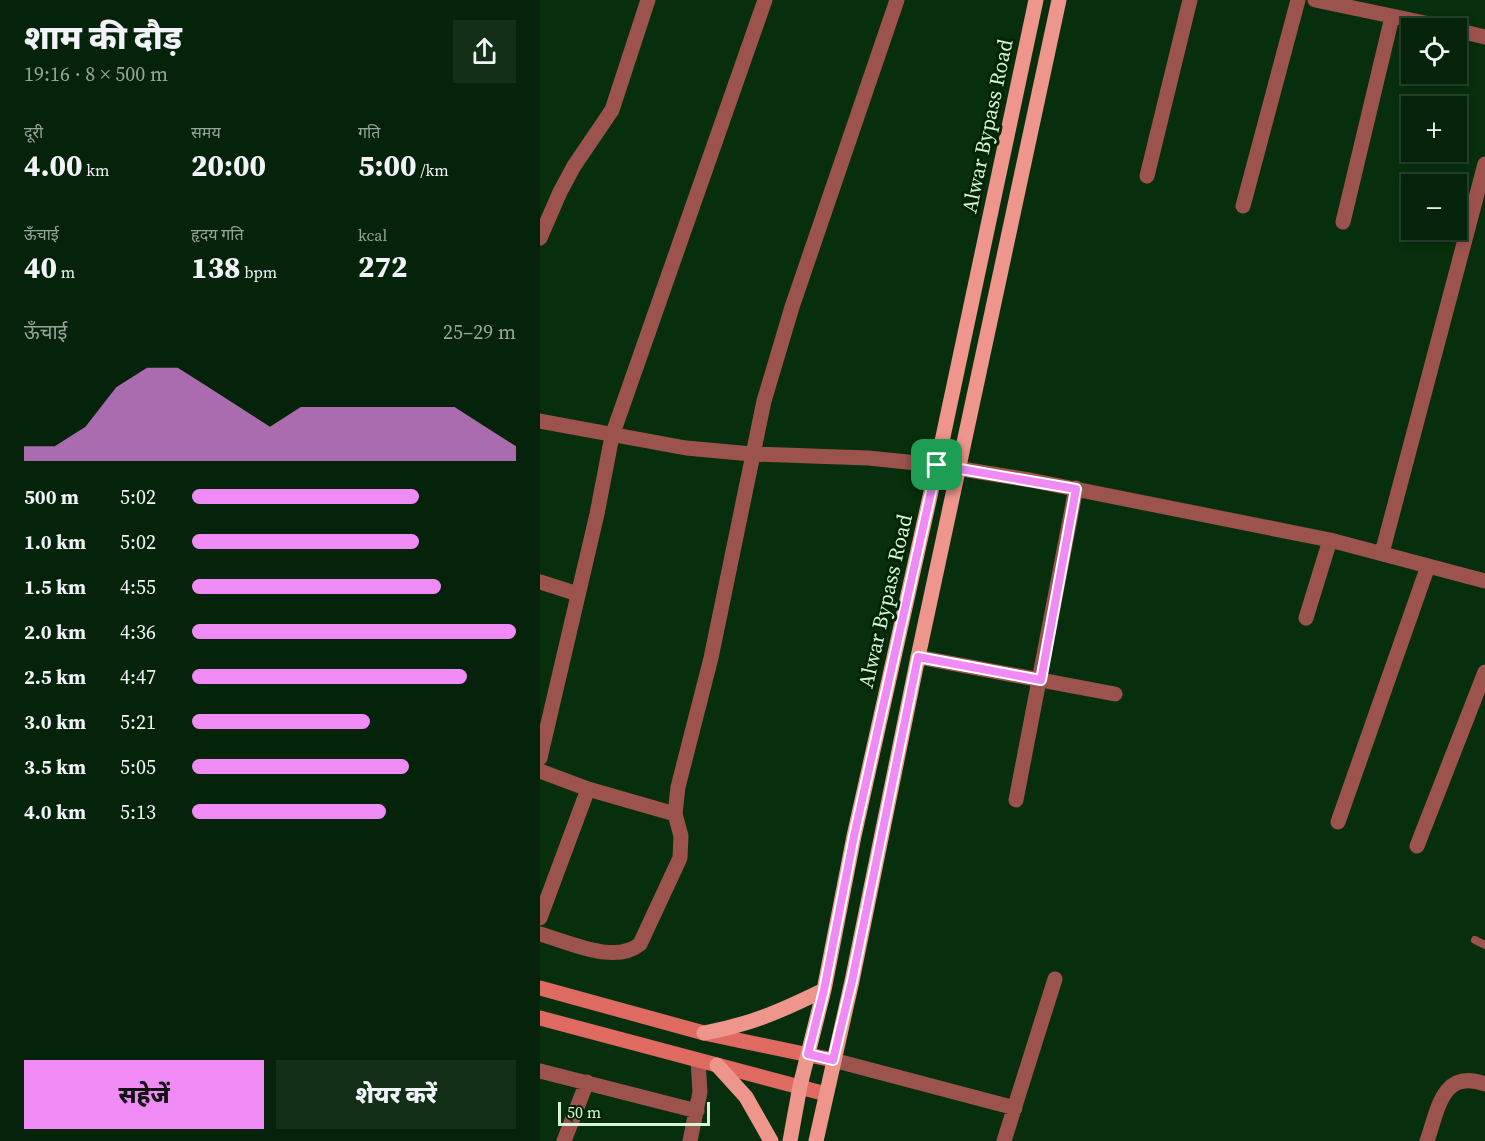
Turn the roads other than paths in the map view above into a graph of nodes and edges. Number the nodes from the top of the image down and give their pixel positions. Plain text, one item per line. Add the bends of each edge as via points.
1 (648, 0) edge
2 (765, 0) edge
3 (897, 0) edge
4 (1036, 0) edge
5 (1059, 0) edge
6 (1190, 0) edge
7 (1298, 0) edge
8 (1315, 0) edge
9 (1392, 17) junction
10 (1401, 19) edge
11 (1467, 33) edge
12 (1485, 37) edge
13 (1485, 164) edge
14 (1147, 176) dead end
15 (1243, 206) dead end
16 (1343, 222) dead end
17 (540, 238) edge
18 (540, 421) edge
19 (612, 436) junction
20 (752, 454) junction
21 (937, 465) junction
22 (959, 468) junction
23 (1076, 489) junction
24 (1330, 540) junction
25 (1382, 553) junction
26 (1428, 566) junction
27 (1483, 575) edge
28 (540, 582) edge
29 (578, 594) junction
30 (1306, 618) dead end
31 (918, 657) junction
32 (1485, 672) edge
33 (1041, 680) junction
34 (1115, 693) dead end
35 (540, 758) edge
36 (540, 771) edge
37 (588, 789) junction
38 (1016, 800) dead end
39 (675, 814) junction
40 (1338, 822) dead end
41 (1417, 846) dead end
42 (540, 918) edge
43 (540, 934) edge
44 (1475, 940) dead end
45 (1485, 945) edge
46 (1055, 979) dead end
47 (540, 988) edge
48 (824, 990) junction
49 (540, 1018) edge
50 (704, 1033) junction
51 (808, 1054) junction
52 (833, 1060) junction
53 (698, 1061) junction
54 (717, 1065) junction
55 (540, 1071) edge
56 (587, 1082) junction
57 (1485, 1084) edge
58 (800, 1086) junction
59 (826, 1094) junction
60 (1015, 1108) junction
61 (697, 1111) junction
62 (564, 1141) edge
63 (690, 1141) edge
64 (771, 1141) edge
65 (790, 1141) edge
66 (816, 1141) edge
67 (1005, 1141) edge
68 (1427, 1141) edge

1 - 17 street via 612,110 574,166
2 - 19 street
3 - 20 street via 792,307
4 - 21 main road, Alwar Bypass Road
5 - 22 main road, Alwar Bypass Road
6 - 14 street
7 - 15 street
8 - 9 street
9 - 10 street
9 - 16 street
11 - 12 street
13 - 25 street
18 - 19 street
19 - 20 street
19 - 29 street
20 - 21 street
20 - 39 street
21 - 22 street
21 - 48 main road, Alwar Bypass Road via 854,836
22 - 23 street
22 - 31 main road, Alwar Bypass Road
23 - 24 street
23 - 33 street
24 - 25 street
24 - 30 street
25 - 26 street
26 - 27 street
26 - 40 street
28 - 29 street
29 - 35 street
31 - 33 street
31 - 52 main road, Alwar Bypass Road
32 - 41 street
33 - 34 street
33 - 38 street
36 - 37 street
37 - 39 street
37 - 42 street
39 - 43 street via 681,836 680,858 640,944 623,954 610,954
44 - 45 lane
46 - 60 street
47 - 50 main road
48 - 50 main road via 771,1016
48 - 51 main road, Alwar Bypass Road
49 - 53 main road
50 - 51 main road
51 - 52 main road
51 - 58 main road, Alwar Bypass Road
52 - 59 main road, Alwar Bypass Road
52 - 60 street
53 - 54 main road
53 - 61 street
54 - 58 main road
54 - 64 main road via 746,1097
55 - 56 street
56 - 61 street
56 - 62 street
57 - 68 street via 1464,1079 1453,1083 1442,1100
58 - 59 main road
58 - 65 main road, Alwar Bypass Road
59 - 66 main road, Alwar Bypass Road
60 - 67 street
61 - 63 street

